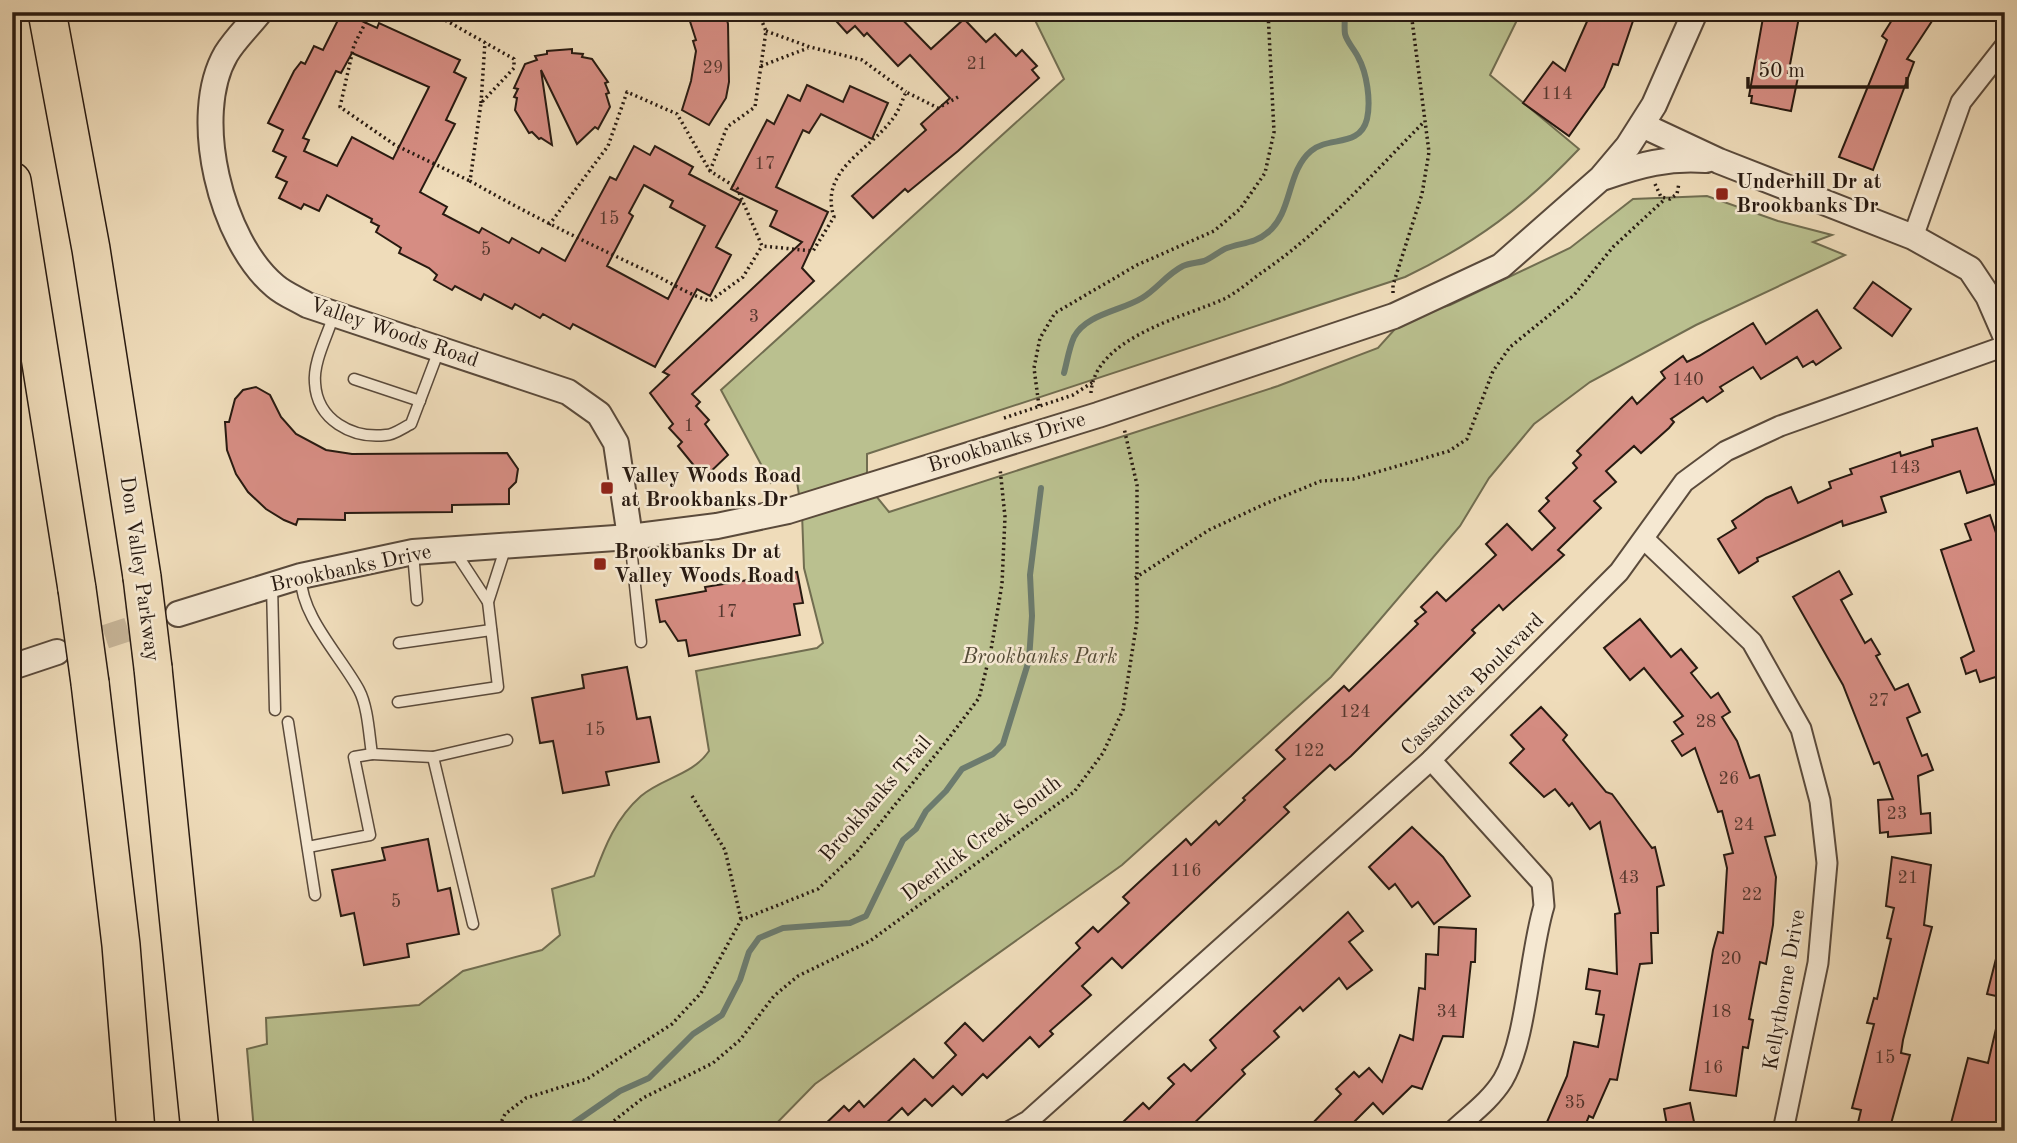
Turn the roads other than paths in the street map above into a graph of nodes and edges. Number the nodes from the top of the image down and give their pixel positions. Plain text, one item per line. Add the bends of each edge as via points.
1 (47, 12) edge
2 (1695, 12) edge
3 (252, 14) edge
4 (2005, 46) edge
5 (1642, 125) junction
6 (1719, 161) junction
7 (1601, 178) junction
8 (12, 181) edge
9 (1913, 237) junction
10 (334, 314) junction
11 (2005, 335) edge
12 (2005, 346) edge
13 (439, 349) junction
14 (354, 379) dead end
15 (421, 401) junction
16 (630, 537) junction
17 (1645, 540) junction
18 (506, 546) junction
19 (454, 550) junction
20 (413, 552) junction
21 (301, 576) junction
22 (272, 585) junction
23 (417, 600) dead end
24 (488, 602) junction
25 (178, 614) tunnel mouth
26 (491, 630) junction
27 (642, 642) dead end
28 (399, 643) dead end
29 (57, 652) tunnel mouth
30 (12, 667) edge
31 (398, 702) dead end
32 (275, 710) dead end
33 (288, 722) dead end
34 (508, 740) dead end
35 (372, 754) junction
36 (433, 757) junction
37 (1431, 760) junction
38 (308, 847) junction
39 (315, 895) dead end
40 (473, 924) dead end
41 (136, 1131) edge
42 (200, 1131) edge
43 (1010, 1131) edge
44 (1453, 1131) edge
45 (1783, 1131) edge

1 - 42 highway, Don Valley Parkway, bridge via 91,249 142,577
2 - 5 street, Brookbanks Drive
3 - 10 street, Valley Woods Road via 226,54 211,97 213,150 228,218 255,264 276,286 307,305
4 - 9 street via 1961,102
5 - 6 street
5 - 7 street, Brookbanks Drive
6 - 7 street via 1650,162
6 - 9 street
7 - 16 street, Brookbanks Drive via 1501,266 1394,316 1098,415 788,511
8 - 41 highway, bridge via 78,589 121,945
9 - 11 street via 1970,269
10 - 13 street, Valley Woods Road
10 - 15 lane via 314,382 328,420 355,432 387,435 411,424
12 - 17 street, Cassandra Boulevard via 1780,426 1726,451 1684,482
13 - 15 lane
13 - 16 street, Valley Woods Road via 568,392 599,414 616,443
14 - 15 lane
16 - 18 street, Brookbanks Drive
16 - 27 lane
17 - 37 street, Cassandra Boulevard via 1619,572
17 - 45 street, Kellythorne Drive via 1752,642 1801,729 1820,801 1827,863 1818,963
18 - 19 street, Brookbanks Drive
18 - 24 lane
19 - 20 street, Brookbanks Drive
19 - 24 lane
20 - 21 street, Brookbanks Drive
20 - 23 lane
21 - 22 street, Brookbanks Drive
21 - 35 lane via 302,595 360,692
22 - 25 street, Brookbanks Drive
22 - 32 lane
24 - 26 lane
26 - 28 lane
26 - 31 lane via 498,687
29 - 30 street
33 - 38 lane
34 - 36 lane
35 - 36 lane
35 - 38 lane via 354,757 370,835
36 - 40 lane
37 - 43 street, Cassandra Boulevard via 1028,1121
37 - 44 street via 1542,883 1544,906 1504,1078
38 - 39 lane

